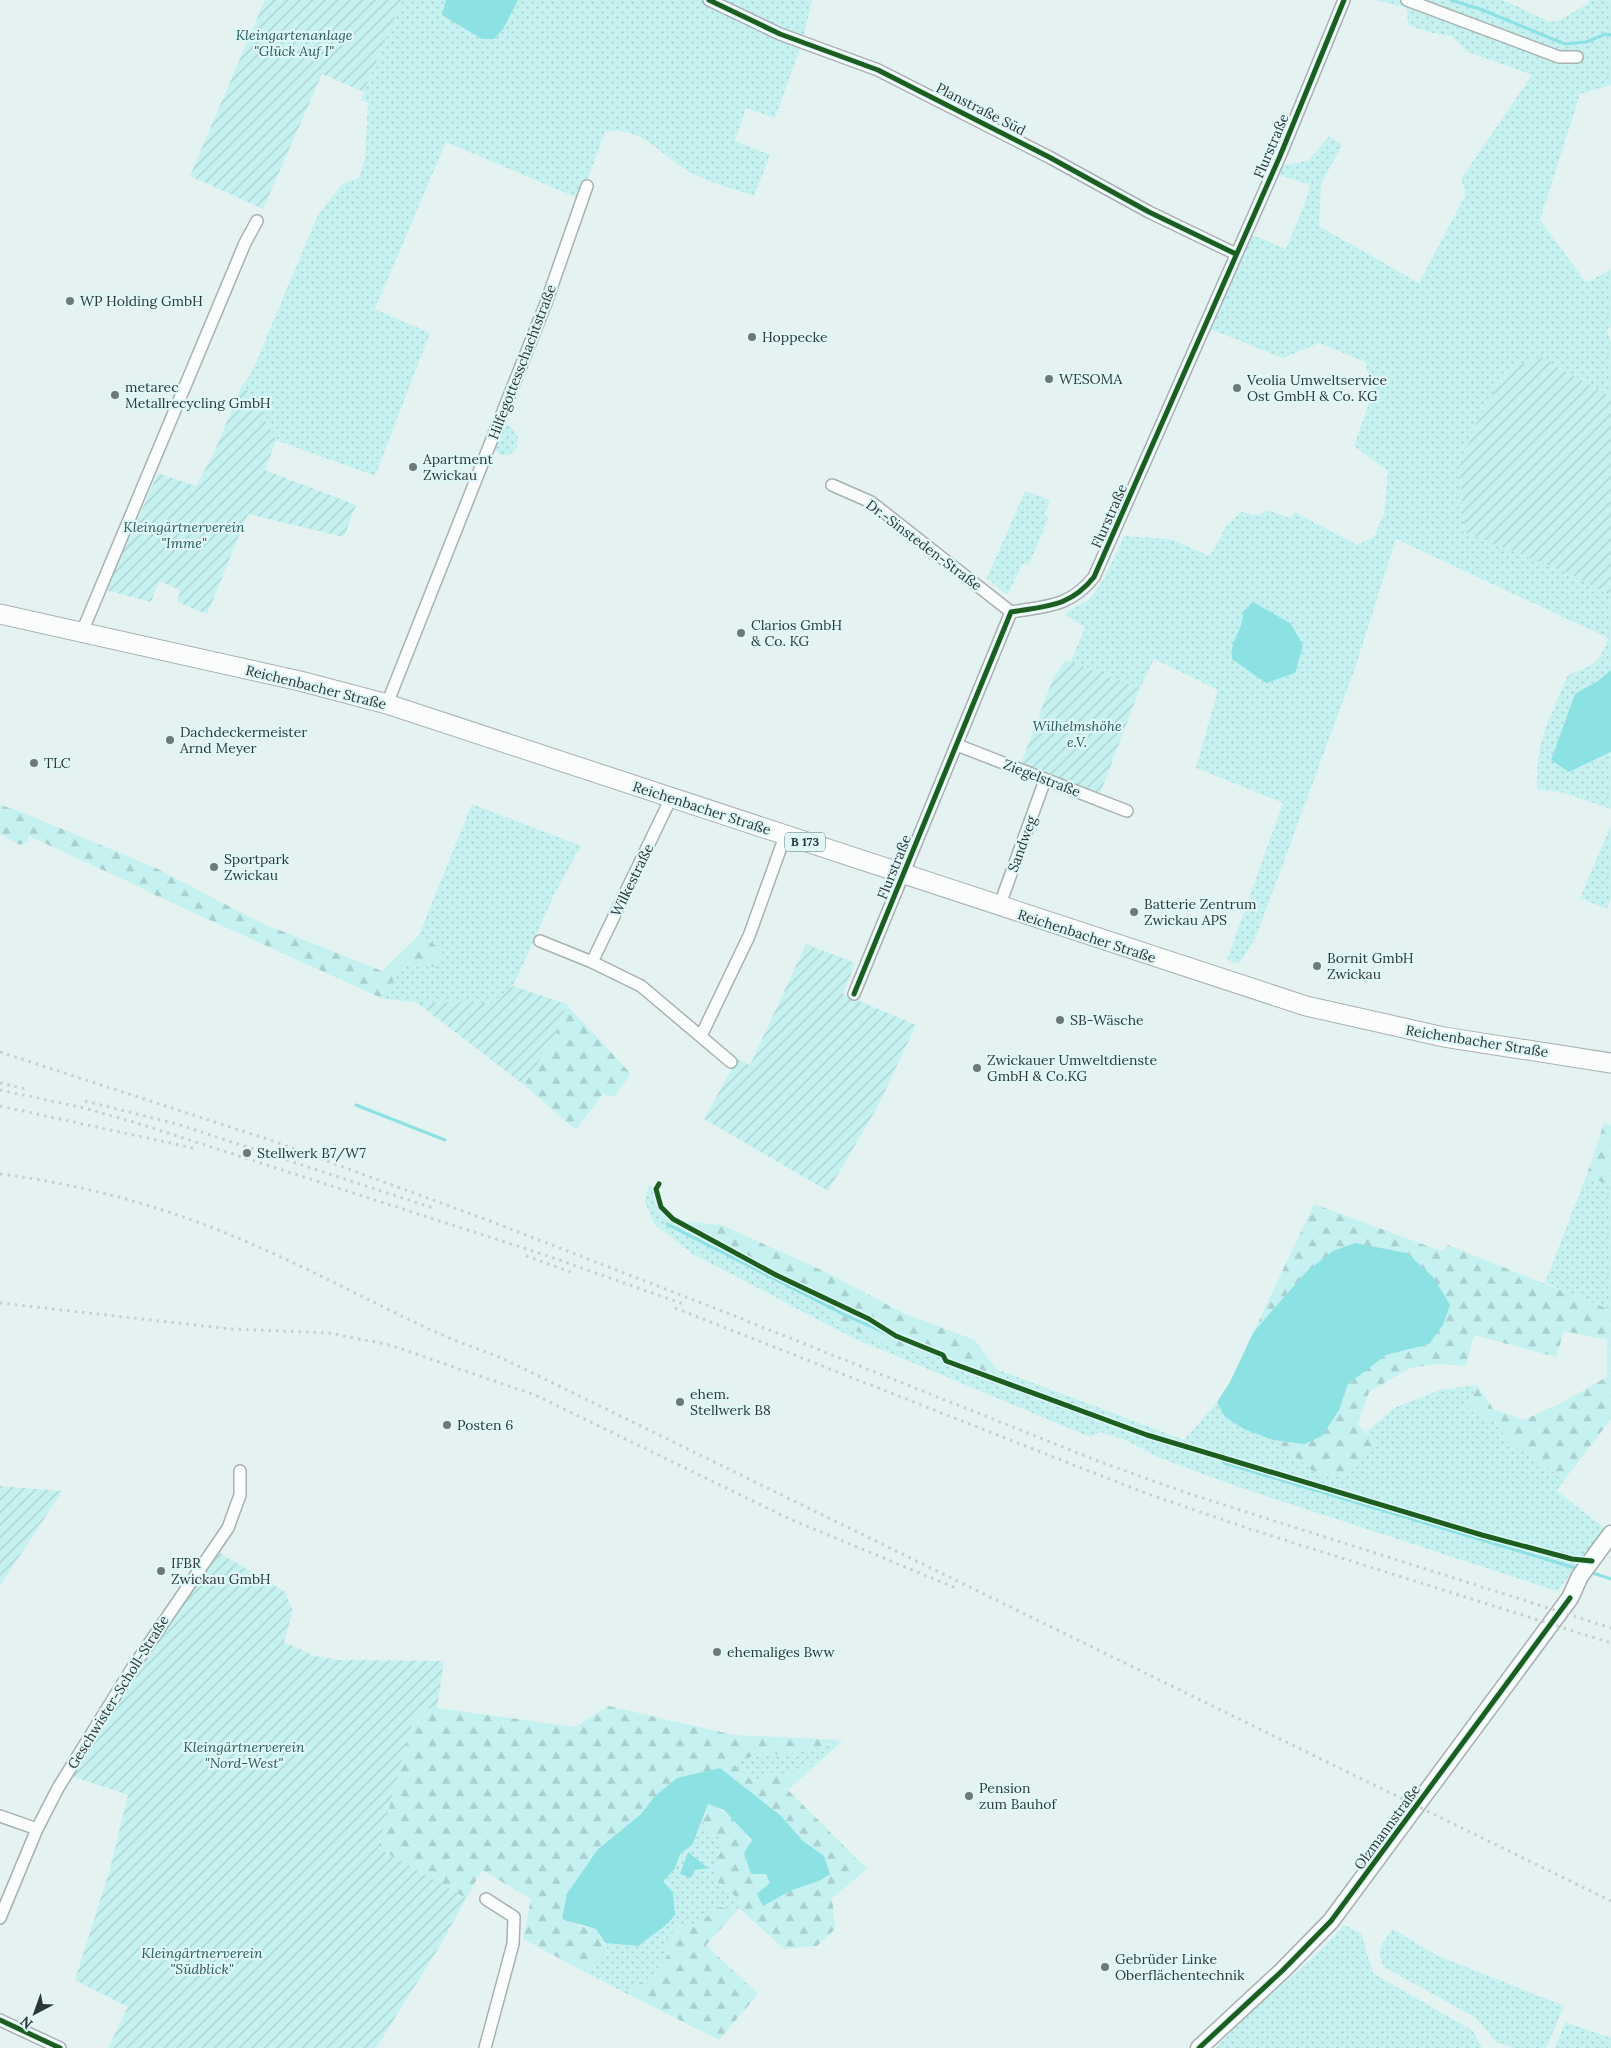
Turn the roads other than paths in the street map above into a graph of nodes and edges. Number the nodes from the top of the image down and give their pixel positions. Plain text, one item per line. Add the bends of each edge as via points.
1 (709, 0) edge
2 (1344, 0) edge
3 (1407, 0) edge
4 (1577, 57) dead end
5 (587, 186) dead end
6 (257, 221) dead end
7 (1236, 254) junction
8 (832, 485) dead end
9 (1011, 612) junction
10 (0, 614) edge
11 (82, 632) junction
12 (387, 704) junction
13 (957, 745) junction
14 (1045, 780) junction
15 (671, 798) junction
16 (1127, 811) dead end
17 (785, 836) junction
18 (903, 874) junction
19 (999, 907) junction
20 (540, 941) dead end
21 (592, 962) junction
22 (854, 994) dead end
23 (700, 1036) junction
24 (731, 1062) dead end
25 (1611, 1063) edge
26 (240, 1471) dead end
27 (1611, 1534) edge
28 (1611, 1549) edge
29 (1590, 1570) junction
30 (0, 1816) edge
31 (36, 1829) junction
32 (486, 1899) dead end
33 (0, 1918) edge
34 (0, 2020) edge
35 (38, 2037) junction
36 (33, 2048) edge
37 (60, 2048) edge
38 (485, 2048) edge
39 (1199, 2048) edge

1 - 7 street, Planstraße Süd via 780,34 878,70
2 - 7 street, Flurstraße
3 - 4 street via 1559,57
5 - 12 street, Hilfegottesschachtstraße via 546,303
6 - 11 street via 244,243
7 - 9 street, Flurstraße via 1094,577 1083,591 1067,601
8 - 9 street, Dr.-Sinsteden-Straße via 871,502
9 - 13 street, Flurstraße
10 - 11 main road, Reichenbacher Straße / B 173
11 - 12 main road, Reichenbacher Straße / B 173 via 324,686
12 - 15 main road, Reichenbacher Straße / B 173
13 - 14 street, Ziegelstraße
13 - 18 street, Flurstraße
14 - 16 street, Ziegelstraße
14 - 19 street, Sandweg
15 - 17 main road, Reichenbacher Straße / B 173
15 - 21 street, Wilkestraße
17 - 18 main road, Reichenbacher Straße / B 173
17 - 23 street via 749,936
18 - 19 main road, Reichenbacher Straße / B 173
18 - 22 street, Flurstraße
19 - 25 main road, Reichenbacher Straße / B 173 via 1306,1006 1444,1037
20 - 21 street
21 - 23 street via 641,986
23 - 24 street
26 - 31 street, Geschwister-Scholl-Straße via 240,1495 228,1528 105,1710
27 - 29 main road, Olzmannstraße
28 - 29 main road, Olzmannstraße
29 - 39 main road, Olzmannstraße via 1332,1920
30 - 31 street
31 - 33 street, Geschwister-Scholl-Straße
32 - 38 street via 514,1917 513,1944
34 - 35 street
35 - 36 street
35 - 37 street

